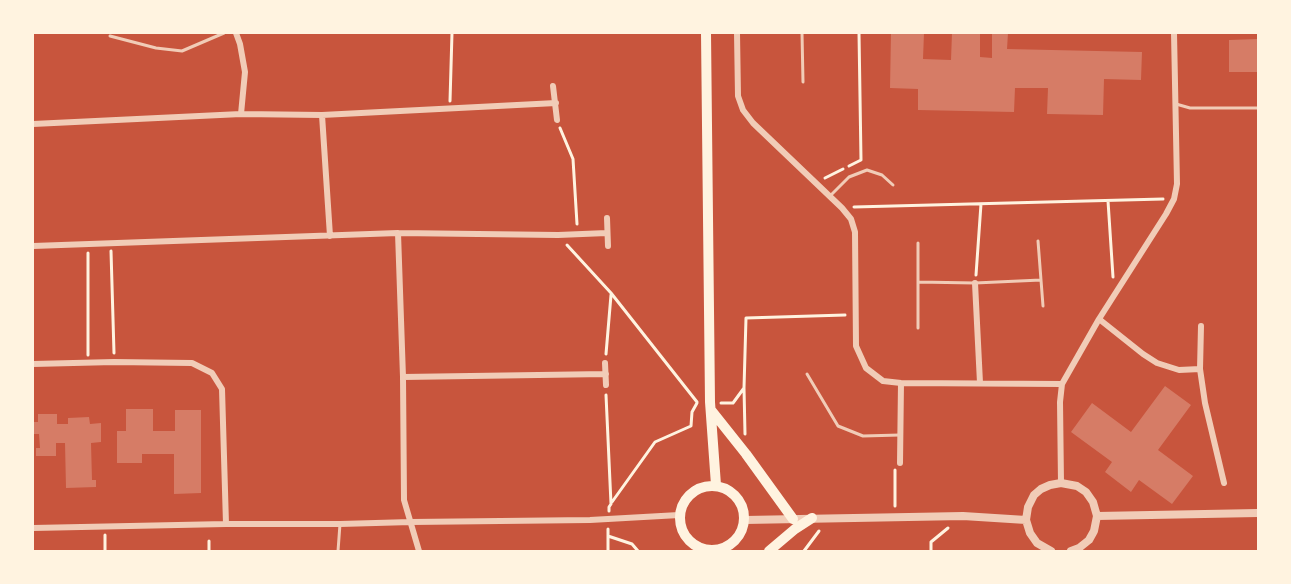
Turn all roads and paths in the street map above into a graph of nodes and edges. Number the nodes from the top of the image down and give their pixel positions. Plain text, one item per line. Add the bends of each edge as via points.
1 (224, 33) edge
2 (236, 33) edge
3 (452, 33) edge
4 (706, 33) edge
5 (737, 33) edge
6 (801, 33) edge
7 (860, 33) edge
8 (1174, 33) edge
9 (110, 36) dead end
10 (803, 81) dead end
11 (553, 86) dead end
12 (556, 103) junction
13 (1176, 104) junction
14 (450, 108) junction
15 (1258, 108) edge
16 (241, 114) junction
17 (322, 115) junction
18 (557, 120) joint
19 (33, 124) edge
20 (816, 183) junction
21 (893, 185) dead end
22 (830, 196) junction
23 (1174, 199) junction
24 (1108, 201) junction
25 (981, 203) junction
26 (842, 208) junction
27 (607, 218) dead end
28 (398, 233) junction
29 (607, 233) junction
30 (577, 234) junction
31 (558, 235) junction
32 (330, 236) junction
33 (1038, 241) dead end
34 (918, 243) dead end
35 (110, 244) junction
36 (88, 245) junction
37 (33, 246) edge
38 (608, 246) dead end
39 (1041, 280) junction
40 (918, 282) junction
41 (975, 283) junction
42 (611, 293) junction
43 (1114, 294) junction
44 (1043, 306) dead end
45 (856, 315) junction
46 (1099, 319) junction
47 (1201, 326) dead end
48 (918, 328) dead end
49 (114, 362) junction
50 (88, 363) junction
51 (605, 363) joint
52 (33, 364) edge
53 (1200, 369) junction
54 (606, 374) junction
55 (807, 374) dead end
56 (403, 377) junction
57 (901, 383) junction
58 (980, 383) junction
59 (1062, 384) junction
60 (606, 385) joint
61 (744, 388) junction
62 (697, 403) junction
63 (710, 406) junction
64 (900, 435) junction
65 (746, 454) junction
66 (900, 463) joint
67 (1061, 483) junction
68 (1224, 483) dead end
69 (716, 485) junction
70 (611, 504) junction
71 (1258, 513) edge
72 (679, 515) junction
73 (963, 516) junction
74 (1097, 516) junction
75 (895, 517) junction
76 (812, 518) junction
77 (828, 518) junction
78 (609, 519) junction
79 (793, 519) junction
80 (745, 520) junction
81 (1026, 520) junction
82 (411, 522) junction
83 (226, 524) junction
84 (340, 524) junction
85 (106, 527) junction
86 (33, 528) edge
87 (608, 536) junction
88 (209, 541) dead end
89 (105, 551) edge
90 (209, 551) edge
91 (338, 551) edge
92 (419, 551) edge
93 (608, 551) edge
94 (638, 551) edge
95 (710, 551) edge
96 (770, 551) edge
97 (804, 551) edge
98 (931, 551) edge
99 (1051, 551) edge
100 (1071, 551) edge

1 - 9 lane via 182,51
2 - 16 street via 245,72
3 - 14 path
4 - 63 main road
5 - 20 street via 738,96 743,110
6 - 10 lane
7 - 20 path via 861,160
8 - 13 street
11 - 12 street
12 - 14 street
12 - 18 street
13 - 15 lane via 1191,108
13 - 23 street
14 - 17 street
16 - 17 street
16 - 19 street
17 - 32 street
18 - 30 path via 573,159
20 - 22 street
21 - 22 lane via 882,175 867,170 849,177
22 - 26 street
23 - 24 path
23 - 43 street
24 - 25 path
24 - 43 path
25 - 26 path
25 - 41 path
26 - 45 street via 855,232
27 - 29 street
28 - 31 street
28 - 32 street
28 - 56 street
29 - 30 street
29 - 38 street
30 - 31 street
31 - 42 path
32 - 35 street
33 - 39 lane
34 - 40 lane
35 - 36 street
35 - 49 path
36 - 37 street
36 - 50 path
39 - 41 lane
39 - 44 lane
40 - 41 lane
40 - 48 lane
41 - 58 street
42 - 51 path
42 - 62 path
43 - 46 street
45 - 57 street via 856,346 866,368 883,381
45 - 61 path via 746,318
46 - 53 street via 1157,363 1179,370
46 - 59 street
47 - 53 street
49 - 50 street
49 - 83 street via 192,363 212,373 222,389
50 - 52 street
51 - 54 street
53 - 68 street
54 - 56 street
54 - 60 street
55 - 64 lane via 838,426 863,436
56 - 82 street via 404,500
57 - 58 street
57 - 64 street
58 - 59 street
59 - 67 street
60 - 70 path
61 - 63 path via 733,403
61 - 65 path
62 - 63 path
62 - 70 path via 691,426 655,442
63 - 65 main road
63 - 69 main road
64 - 66 street
65 - 79 main road
66 - 75 path via 895,465
67 - 74 street via 1086,492
67 - 81 street via 1034,495
69 - 72 main road via 694,490
69 - 80 main road via 739,500
70 - 78 path
71 - 74 street
72 - 78 street
72 - 95 main road via 682,531 690,542
73 - 75 street
73 - 81 street
73 - 98 path via 931,542
74 - 100 street via 1089,540
75 - 77 street
76 - 77 street
76 - 79 street
76 - 96 main road
77 - 97 path
78 - 82 street
78 - 87 path
79 - 80 street
80 - 95 main road via 737,539
81 - 99 street via 1037,543
82 - 84 street
82 - 92 street
83 - 84 street
83 - 85 street
84 - 91 lane
85 - 86 street
85 - 89 path
87 - 93 path
87 - 94 path via 632,544
88 - 90 path

